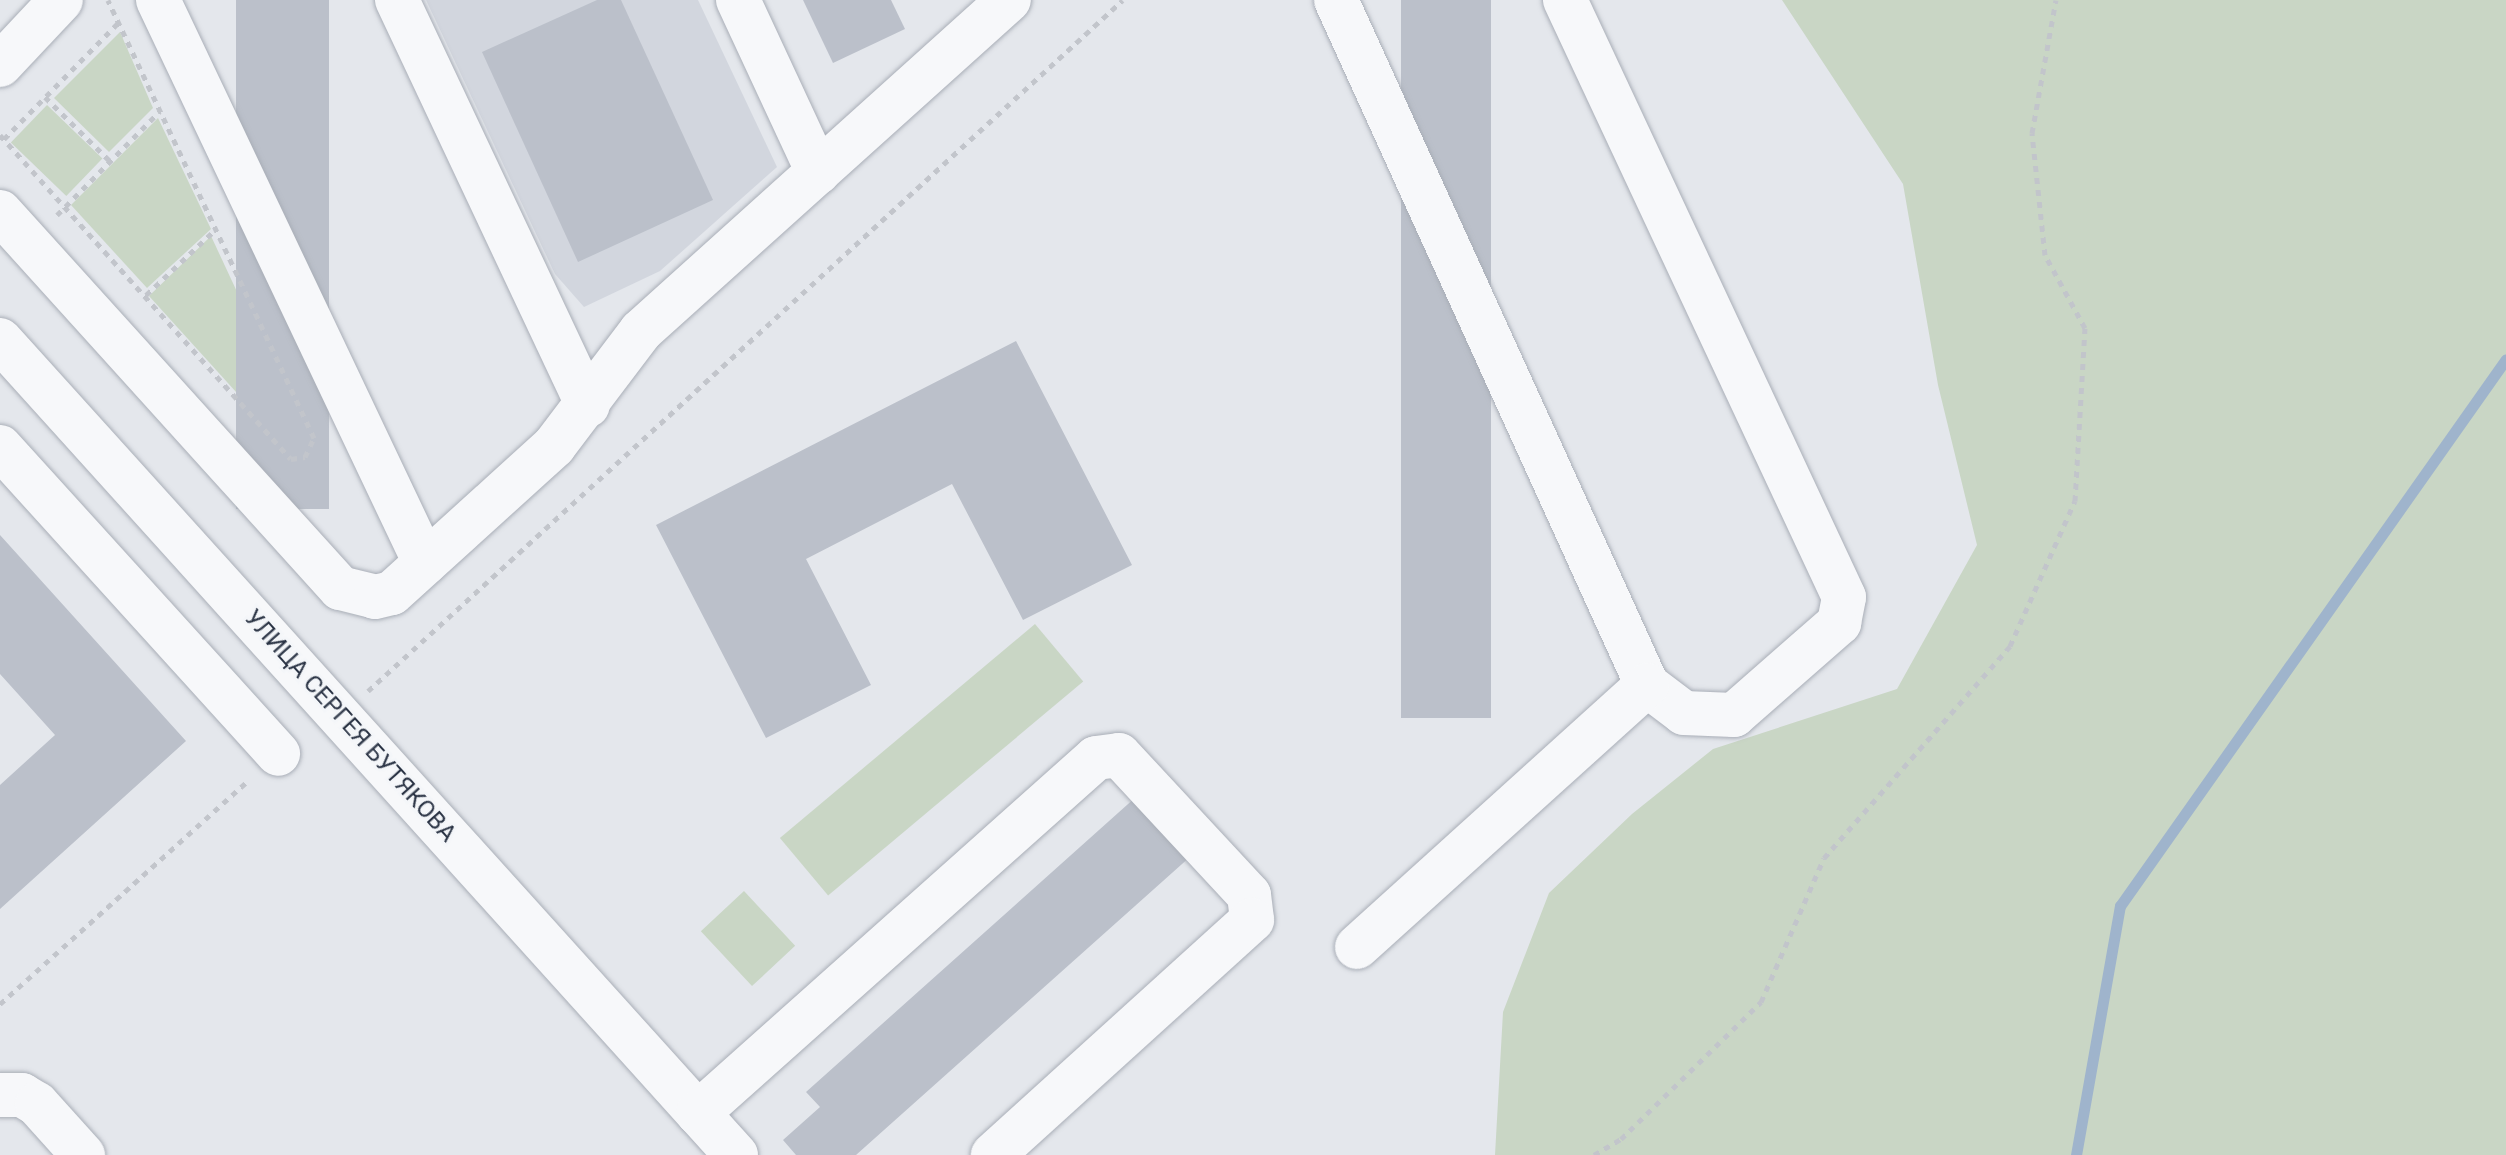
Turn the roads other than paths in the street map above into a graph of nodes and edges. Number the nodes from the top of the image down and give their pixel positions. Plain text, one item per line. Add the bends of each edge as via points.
1 (61, 0) edge
2 (158, 0) edge
3 (397, 0) edge
4 (738, 0) edge
5 (1009, 0) edge
6 (1336, 0) edge
7 (1565, 0) edge
8 (968, 15) edge
9 (0, 65) edge
10 (818, 172) junction
11 (0, 212) edge
12 (0, 340) edge
13 (588, 405) junction
14 (0, 447) edge
15 (425, 563) junction
16 (1647, 685) junction
17 (278, 754) road end
18 (1357, 947) dead end
19 (0, 1095) edge
20 (698, 1113) junction
21 (83, 1155) edge
22 (736, 1155) edge
23 (993, 1155) edge

1 - 9 street
2 - 15 street
3 - 13 street
4 - 10 street
5 - 8 street
6 - 16 street
7 - 16 street via 1844,597 1839,623 1734,715 1684,713
8 - 10 street
10 - 13 street via 641,331
11 - 15 street via 340,588 363,597 392,593
12 - 20 street, УЛИЦА СЕРГЕЯ БУТЯКОВА
13 - 15 street via 554,446
14 - 17 street
16 - 18 street
19 - 21 street via 22,1095 37,1104
20 - 22 street, УЛИЦА СЕРГЕЯ БУТЯКОВА
20 - 23 street via 1096,758 1119,755 1249,895 1252,920

